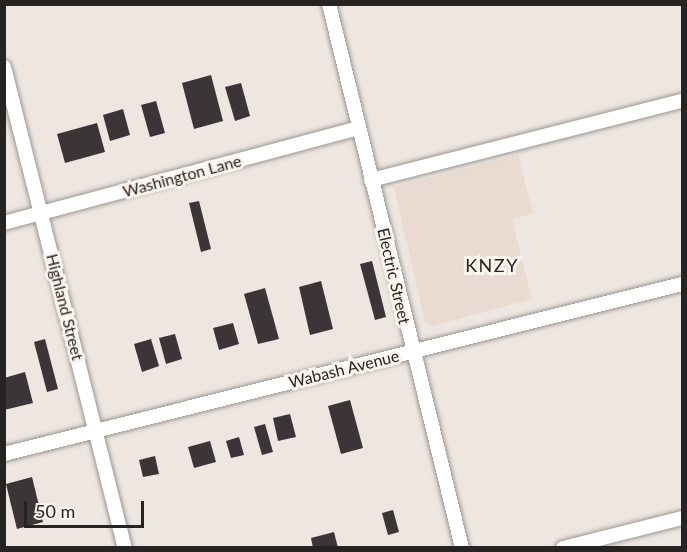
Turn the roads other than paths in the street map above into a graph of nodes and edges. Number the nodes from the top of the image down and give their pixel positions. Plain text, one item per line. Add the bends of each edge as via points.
1 (329, 4) edge
2 (4, 67) edge
3 (682, 101) edge
4 (358, 128) junction
5 (371, 180) junction
6 (41, 214) junction
7 (4, 223) edge
8 (682, 284) edge
9 (412, 352) junction
10 (96, 431) junction
11 (4, 454) edge
12 (682, 518) edge
13 (125, 548) edge
14 (462, 548) edge
15 (563, 548) edge

1 - 4 street, Electric Street
2 - 6 street, Highland Street
3 - 5 street
4 - 5 street, Electric Street
4 - 6 street, Washington Lane
5 - 9 street, Electric Street
6 - 7 street, Washington Lane
6 - 10 street, Highland Street
8 - 9 street, Wabash Avenue
9 - 10 street, Wabash Avenue
9 - 14 street, Electric Street
10 - 11 street, Wabash Avenue
10 - 13 street, Highland Street
12 - 15 street

